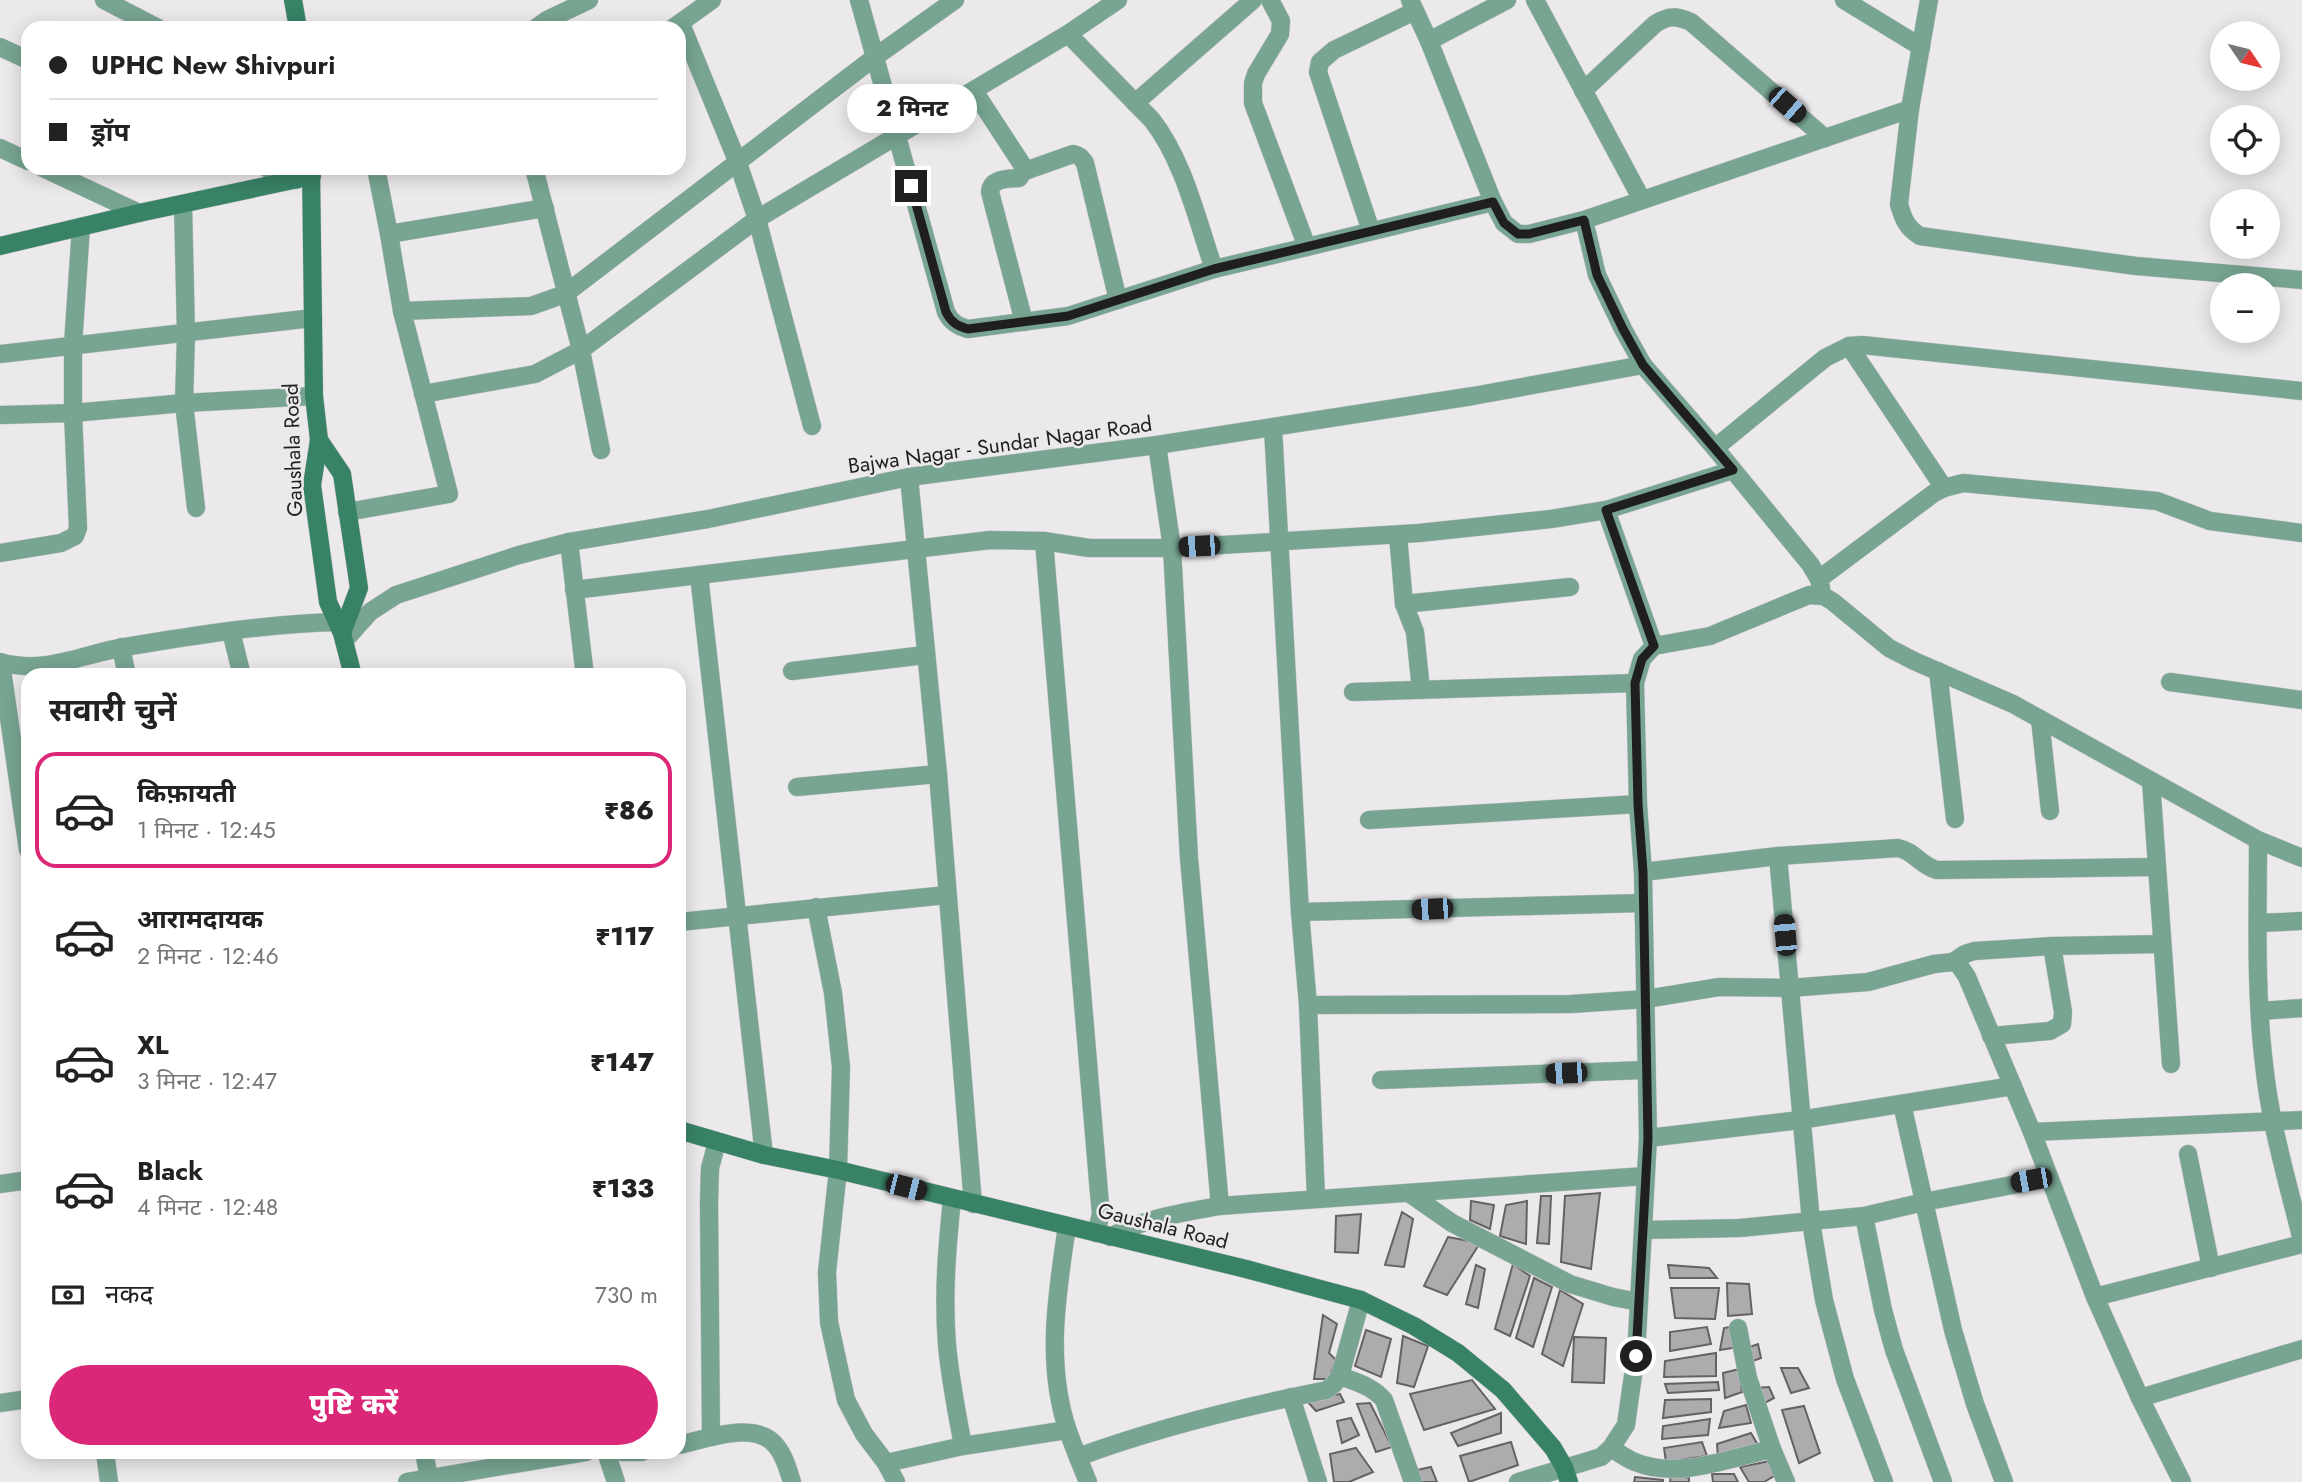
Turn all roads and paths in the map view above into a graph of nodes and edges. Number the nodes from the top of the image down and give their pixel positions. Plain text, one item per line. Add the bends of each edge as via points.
1 (104, 0) edge
2 (293, 0) edge
3 (589, 0) edge
4 (712, 0) edge
5 (859, 0) edge
6 (955, 0) edge
7 (1118, 0) edge
8 (1253, 0) edge
9 (1270, 0) edge
10 (1507, 0) edge
11 (1535, 0) edge
12 (1844, 0) edge
13 (1929, 0) edge
14 (1412, 6) edge
15 (145, 21) edge
16 (297, 21) edge
17 (548, 21) edge
18 (684, 21) edge
19 (1068, 34) junction
20 (1429, 41) junction
21 (686, 46) edge
22 (0, 47) edge
23 (1921, 47) junction
24 (21, 57) edge
25 (875, 57) junction
26 (974, 91) junction
27 (1583, 91) junction
28 (1135, 103) junction
29 (1910, 109) junction
30 (897, 136) junction
31 (1825, 138) junction
32 (0, 148) edge
33 (21, 158) edge
34 (738, 163) junction
35 (1025, 172) junction
36 (58, 175) edge
37 (306, 175) edge
38 (377, 175) edge
39 (536, 175) edge
40 (1642, 200) junction
41 (1493, 202) junction
42 (183, 204) junction
43 (545, 208) junction
44 (139, 213) junction
45 (757, 219) junction
46 (1584, 220) junction
47 (80, 226) junction
48 (1370, 231) junction
49 (390, 234) junction
50 (0, 246) edge
51 (1307, 247) junction
52 (1214, 269) junction
53 (2302, 280) edge
54 (565, 294) junction
55 (1118, 300) junction
56 (402, 311) junction
57 (313, 318) junction
58 (1024, 322) junction
59 (186, 334) junction
60 (73, 345) junction
61 (1849, 346) junction
62 (581, 350) junction
63 (0, 354) edge
64 (1643, 365) junction
65 (2302, 391) edge
66 (422, 394) junction
67 (314, 396) junction
68 (184, 403) junction
69 (73, 413) junction
70 (0, 415) edge
71 (812, 426) dead end
72 (1273, 428) junction
73 (319, 440) junction
74 (1157, 445) junction
75 (1715, 448) junction
76 (601, 450) dead end
77 (1733, 470) junction
78 (909, 477) junction
79 (1944, 488) junction
80 (196, 508) dead end
81 (1606, 510) junction
82 (347, 512) junction
83 (2302, 533) edge
84 (1398, 535) junction
85 (1044, 541) junction
86 (569, 542) junction
87 (1280, 542) junction
88 (1172, 548) junction
89 (916, 549) junction
90 (0, 553) edge
91 (699, 575) junction
92 (1570, 587) dead end
93 (1821, 587) junction
94 (574, 590) junction
95 (1404, 604) junction
96 (231, 631) junction
97 (341, 632) junction
98 (1654, 646) junction
99 (121, 647) junction
100 (925, 655) junction
101 (1, 663) edge
102 (125, 668) edge
103 (240, 668) edge
104 (351, 668) edge
105 (584, 668) edge
106 (792, 671) dead end
107 (1938, 671) junction
108 (2170, 682) dead end
109 (1635, 683) junction
110 (1421, 690) junction
111 (1353, 692) dead end
112 (2302, 700) edge
113 (2040, 719) junction
114 (6, 729) edge
115 (938, 774) junction
116 (2151, 781) junction
117 (797, 787) dead end
118 (1638, 804) junction
119 (2050, 811) dead end
120 (21, 812) edge
121 (1955, 819) dead end
122 (1369, 820) dead end
123 (2258, 840) junction
124 (1778, 856) junction
125 (2302, 858) edge
126 (2155, 867) junction
127 (1643, 872) junction
128 (947, 895) junction
129 (1643, 903) junction
130 (816, 907) junction
131 (1300, 912) junction
132 (738, 915) junction
133 (686, 921) edge
134 (2302, 921) edge
135 (2258, 923) junction
136 (2162, 944) junction
137 (2052, 946) junction
138 (1953, 962) junction
139 (1789, 988) junction
140 (1646, 999) junction
141 (1308, 1005) junction
142 (2302, 1008) edge
143 (2260, 1011) junction
144 (1992, 1036) junction
145 (2171, 1064) dead end
146 (1646, 1070) junction
147 (1381, 1080) dead end
148 (2013, 1086) junction
149 (1902, 1104) junction
150 (2302, 1120) edge
151 (1801, 1121) junction
152 (2273, 1123) junction
153 (686, 1132) edge
154 (2032, 1132) junction
155 (1648, 1138) junction
156 (716, 1142) junction
157 (2188, 1154) dead end
158 (764, 1155) junction
159 (838, 1170) junction
160 (1645, 1176) junction
161 (2048, 1178) junction
162 (21, 1181) edge
163 (0, 1184) edge
164 (1409, 1193) junction
165 (1316, 1198) junction
166 (952, 1199) junction
167 (1924, 1202) junction
168 (973, 1204) junction
169 (1220, 1206) junction
170 (1864, 1216) junction
171 (1811, 1222) junction
172 (1067, 1226) junction
173 (1643, 1230) junction
174 (1103, 1235) junction
175 (2302, 1243) edge
176 (2211, 1268) junction
177 (2095, 1297) junction
178 (1362, 1300) junction
179 (1639, 1302) junction
180 (1738, 1328) dead end
181 (2302, 1349) edge
182 (1340, 1376) junction
183 (1291, 1397) junction
184 (2140, 1398) junction
185 (21, 1400) edge
186 (0, 1403) edge
187 (1067, 1430) junction
188 (712, 1437) junction
189 (686, 1443) edge
190 (963, 1446) junction
191 (1611, 1448) junction
192 (1772, 1450) junction
193 (1078, 1457) junction
194 (106, 1459) edge
195 (428, 1459) edge
196 (548, 1459) edge
197 (608, 1459) edge
198 (886, 1463) junction
199 (1566, 1474) edge
200 (1697, 1475) edge
201 (438, 1479) edge
202 (109, 1482) edge
203 (407, 1482) edge
204 (616, 1482) edge
205 (792, 1482) edge
206 (896, 1482) edge
207 (1088, 1482) edge
208 (1318, 1482) edge
209 (1413, 1482) edge
210 (1518, 1482) edge
211 (1786, 1482) edge
212 (1884, 1482) edge
213 (1943, 1482) edge
214 (2004, 1482) edge
215 (2182, 1482) edge

1 - 15 street
2 - 16 street
3 - 17 street
4 - 18 street
5 - 25 street
6 - 25 street
7 - 19 street
8 - 28 street
9 - 51 street via 1281,22 1280,34 1256,74 1253,103
10 - 20 street
11 - 27 street
12 - 23 street
13 - 23 street
14 - 20 street
14 - 48 street via 1326,55 1318,72
19 - 26 street
19 - 28 street
20 - 41 street
21 - 34 street
22 - 24 street
23 - 29 street
25 - 30 street
25 - 34 street
26 - 30 street
26 - 35 street
27 - 31 street via 1655,24 1678,17 1691,22
27 - 40 street
28 - 52 street via 1164,135 1174,155
29 - 31 street
29 - 53 street via 1899,204 1902,218 1920,236 2136,266
30 - 45 street
30 - 58 street via 950,320 968,329
31 - 40 street
32 - 33 street
34 - 45 street
34 - 54 street
35 - 55 street via 1073,154 1082,158
35 - 58 street via 990,187
36 - 44 street
37 - 42 street
37 - 57 street, Gaushala Road
38 - 49 street
39 - 43 street
40 - 46 street
41 - 46 street via 1504,223 1518,234
41 - 48 street
42 - 44 street
42 - 59 street
43 - 49 street
43 - 54 street
44 - 47 street
45 - 62 street
45 - 71 street
46 - 64 street via 1597,275
47 - 50 street
47 - 60 street
48 - 51 street
49 - 56 street
51 - 52 street
52 - 55 street
54 - 56 street via 531,306
54 - 62 street
55 - 58 street via 1068,316
56 - 66 street
57 - 59 street
57 - 67 street, Gaushala Road
59 - 60 street
59 - 68 street
60 - 63 street
60 - 69 street
61 - 65 street
61 - 75 street via 1825,358
61 - 79 street
62 - 66 street via 535,374
62 - 76 street
64 - 72 street, Bajwa Nagar - Sundar Nagar Road
64 - 75 street
66 - 82 street via 449,494
67 - 68 street
67 - 73 street, Gaushala Road
68 - 69 street
68 - 80 street
69 - 70 street
69 - 90 street via 75,536 61,543
72 - 74 street, Bajwa Nagar - Sundar Nagar Road
72 - 87 street
73 - 82 street via 342,474
73 - 97 street, Gaushala Road via 312,485 328,602
74 - 78 street, Bajwa Nagar - Sundar Nagar Road
74 - 88 street
75 - 77 street
77 - 81 street
77 - 93 street via 1803,555
78 - 86 street, Bajwa Nagar - Sundar Nagar Road via 708,519
78 - 89 street
79 - 83 street via 1963,483 2157,501 2210,521
79 - 93 street
81 - 84 street
81 - 98 street
82 - 97 street via 359,588
84 - 87 street
84 - 95 street
85 - 88 street via 1089,548
85 - 89 street via 990,540
85 - 174 street
86 - 94 street
86 - 97 street, Bajwa Nagar - Sundar Nagar Road via 397,595
87 - 88 street
87 - 131 street
88 - 169 street via 1189,858
89 - 91 street
89 - 100 street
91 - 94 street
91 - 132 street
92 - 95 street
93 - 98 street via 1710,636
93 - 107 street via 1889,648
94 - 105 street
95 - 110 street via 1415,632
96 - 97 street via 297,623
96 - 99 street
96 - 103 street
97 - 104 street, Gaushala Road
98 - 109 street via 1642,659
99 - 101 street via 39,668
99 - 102 street
100 - 106 street
100 - 115 street
101 - 114 street
107 - 113 street
107 - 121 street
108 - 112 street
109 - 110 street
109 - 118 street
110 - 111 street
113 - 116 street
113 - 119 street
114 - 120 street
115 - 117 street
115 - 128 street
116 - 123 street
116 - 126 street
118 - 122 street
118 - 127 street
123 - 125 street
123 - 135 street
124 - 126 street via 1898,848 1937,870
124 - 127 street
124 - 139 street
126 - 136 street
127 - 129 street
128 - 130 street
128 - 168 street
129 - 131 street
129 - 140 street
130 - 132 street
130 - 159 street via 833,993 841,1067
131 - 141 street
132 - 133 street
132 - 158 street
134 - 135 street
135 - 143 street
136 - 137 street
136 - 145 street
137 - 138 street via 1974,951
137 - 144 street via 2062,1024 2050,1031
138 - 139 street via 1868,982
138 - 144 street via 1964,971
139 - 140 street via 1719,987
139 - 151 street
140 - 141 street via 1571,1004
140 - 146 street
141 - 165 street
142 - 143 street
143 - 152 street
144 - 148 street
146 - 147 street
146 - 155 street
148 - 149 street
148 - 154 street
149 - 151 street
149 - 167 street
150 - 152 street
151 - 155 street
151 - 171 street
152 - 154 street
152 - 175 street
153 - 156 street, Gaushala Road
154 - 161 street
155 - 160 street
156 - 158 street, Gaushala Road
156 - 188 street via 709,1204
157 - 176 street
158 - 159 street, Gaushala Road
159 - 166 street, Gaushala Road
159 - 198 street via 827,1272 829,1322 846,1400
160 - 164 street
160 - 173 street
161 - 167 street
161 - 177 street
162 - 163 street
164 - 165 street
164 - 179 street via 1452,1223 1570,1284
165 - 169 street
166 - 168 street, Gaushala Road
166 - 190 street via 946,1260 947,1344
167 - 170 street
167 - 214 street via 1964,1367
168 - 172 street, Gaushala Road
169 - 174 street via 1160,1216
170 - 171 street
170 - 213 street via 1894,1350
171 - 173 street
171 - 212 street via 1844,1378
172 - 174 street, Gaushala Road
172 - 187 street via 1054,1340
173 - 179 street
174 - 178 street, Gaushala Road
175 - 176 street
176 - 177 street
177 - 184 street
178 - 182 street
178 - 199 street, Gaushala Road via 1458,1353 1503,1390 1539,1429
179 - 191 street via 1626,1424
180 - 192 street via 1748,1378
181 - 184 street
182 - 183 street via 1327,1390
182 - 209 street via 1363,1384 1384,1400
183 - 193 street via 1144,1434
183 - 208 street
184 - 215 street
185 - 186 street
187 - 190 street
187 - 193 street
188 - 189 street
188 - 205 street via 746,1432 765,1435 777,1446
190 - 198 street
191 - 199 street
191 - 200 street via 1635,1462
192 - 200 street
192 - 211 street
193 - 207 street
194 - 202 street
195 - 201 street
196 - 201 street
197 - 204 street
198 - 206 street
199 - 210 street
201 - 203 street

